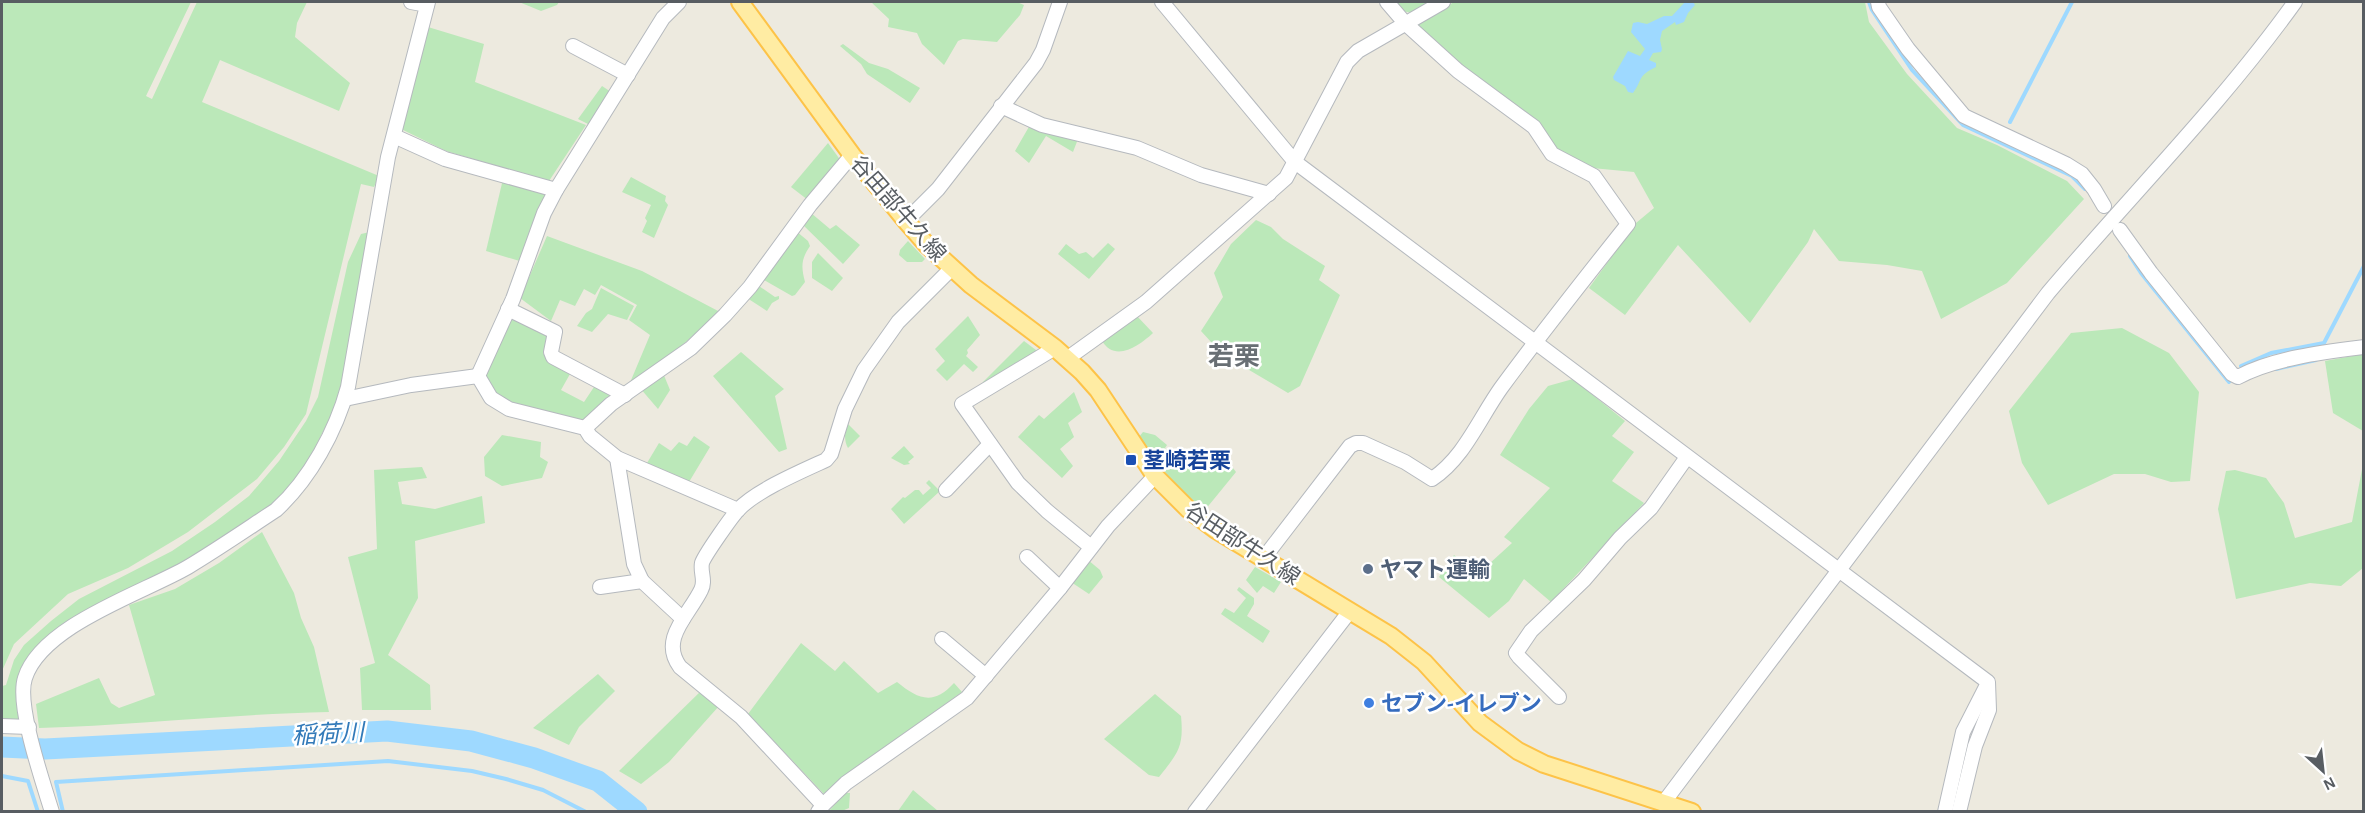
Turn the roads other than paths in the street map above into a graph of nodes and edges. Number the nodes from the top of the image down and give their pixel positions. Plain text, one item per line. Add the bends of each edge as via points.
1 (411, 2) edge
2 (679, 2) edge
3 (740, 2) edge
4 (1060, 2) edge
5 (1162, 2) edge
6 (1387, 2) edge
7 (1443, 2) edge
8 (1878, 2) edge
9 (2295, 2) edge
10 (427, 3) edge
11 (1405, 23) junction
12 (573, 46) dead end
13 (628, 75) junction
14 (1001, 106) junction
15 (394, 136) junction
16 (852, 155) junction
17 (1295, 162) junction
18 (556, 190) junction
19 (1269, 194) junction
20 (2104, 206) dead end
21 (906, 221) junction
22 (2120, 230) dead end
23 (952, 268) junction
24 (508, 309) junction
25 (1536, 343) junction
26 (2364, 347) edge
27 (1061, 353) junction
28 (478, 376) junction
29 (625, 394) junction
30 (345, 399) junction
31 (585, 428) junction
32 (990, 444) junction
33 (617, 458) junction
34 (1687, 458) junction
35 (1155, 476) junction
36 (946, 490) dead end
37 (738, 510) junction
38 (1090, 547) junction
39 (1027, 557) dead end
40 (1263, 559) junction
41 (1839, 571) junction
42 (642, 580) junction
43 (600, 587) dead end
44 (1060, 588) junction
45 (1350, 610) junction
46 (683, 619) junction
47 (942, 639) dead end
48 (986, 676) junction
49 (1988, 682) junction
50 (1559, 697) dead end
51 (2, 726) edge
52 (30, 732) junction
53 (1664, 802) junction
54 (820, 808) edge
55 (52, 812) edge
56 (1195, 812) edge
57 (1692, 812) edge
58 (1945, 812) edge
59 (1959, 812) edge

1 - 10 street
2 - 13 street via 663,18
3 - 16 main road, 谷田部牛久線
4 - 14 street via 1036,63
5 - 17 street
6 - 11 street
7 - 11 street
8 - 20 street via 1908,49 1964,116 2082,174
9 - 41 street via 2191,131 2048,293
10 - 15 street
11 - 17 street via 1347,62
11 - 25 street via 1458,70 1534,127 1552,154 1594,176 1628,224
12 - 13 street
13 - 18 street
14 - 19 street via 1042,125 1137,148 1201,175
14 - 21 street via 938,189
15 - 18 street via 445,159
15 - 30 street
16 - 21 main road, 谷田部牛久線
16 - 29 street via 725,315 679,358
17 - 19 street via 1286,178
17 - 25 street
18 - 24 street
19 - 27 street via 1146,302
21 - 23 main road, 谷田部牛久線
22 - 26 street via 2238,377 2262,367
23 - 27 main road, 谷田部牛久線
23 - 37 street via 898,322 864,370 826,460
24 - 28 street
24 - 29 street via 555,332 553,357
25 - 34 street
25 - 40 street via 1462,450 1439,475 1432,479 1405,462 1356,443
27 - 32 street via 962,404
27 - 35 main road, 谷田部牛久線 via 1098,390
28 - 30 street
28 - 31 street via 491,398 509,409
29 - 31 street
30 - 52 street via 308,473 276,510 186,568 75,624 49,644 25,678
31 - 33 street
32 - 36 street
32 - 38 street via 1018,483
33 - 37 street
33 - 42 street via 634,564
34 - 41 street
34 - 50 street via 1651,508 1519,647 1519,657
35 - 38 street
35 - 40 main road, 谷田部牛久線 via 1188,509
37 - 46 street via 702,563 703,588
38 - 44 street
39 - 44 street
40 - 45 main road, 谷田部牛久線
41 - 49 street
41 - 53 street
42 - 43 street
42 - 46 street
44 - 48 street
45 - 53 main road, 谷田部牛久線 via 1412,651 1480,723 1518,751 1544,764
45 - 56 street
46 - 54 street via 672,646 680,667 741,717
47 - 48 street
48 - 54 street via 967,698 846,783
49 - 58 street via 1963,732
49 - 59 street via 1989,710 1975,746
51 - 52 street
52 - 55 street
53 - 57 main road, 谷田部牛久線

